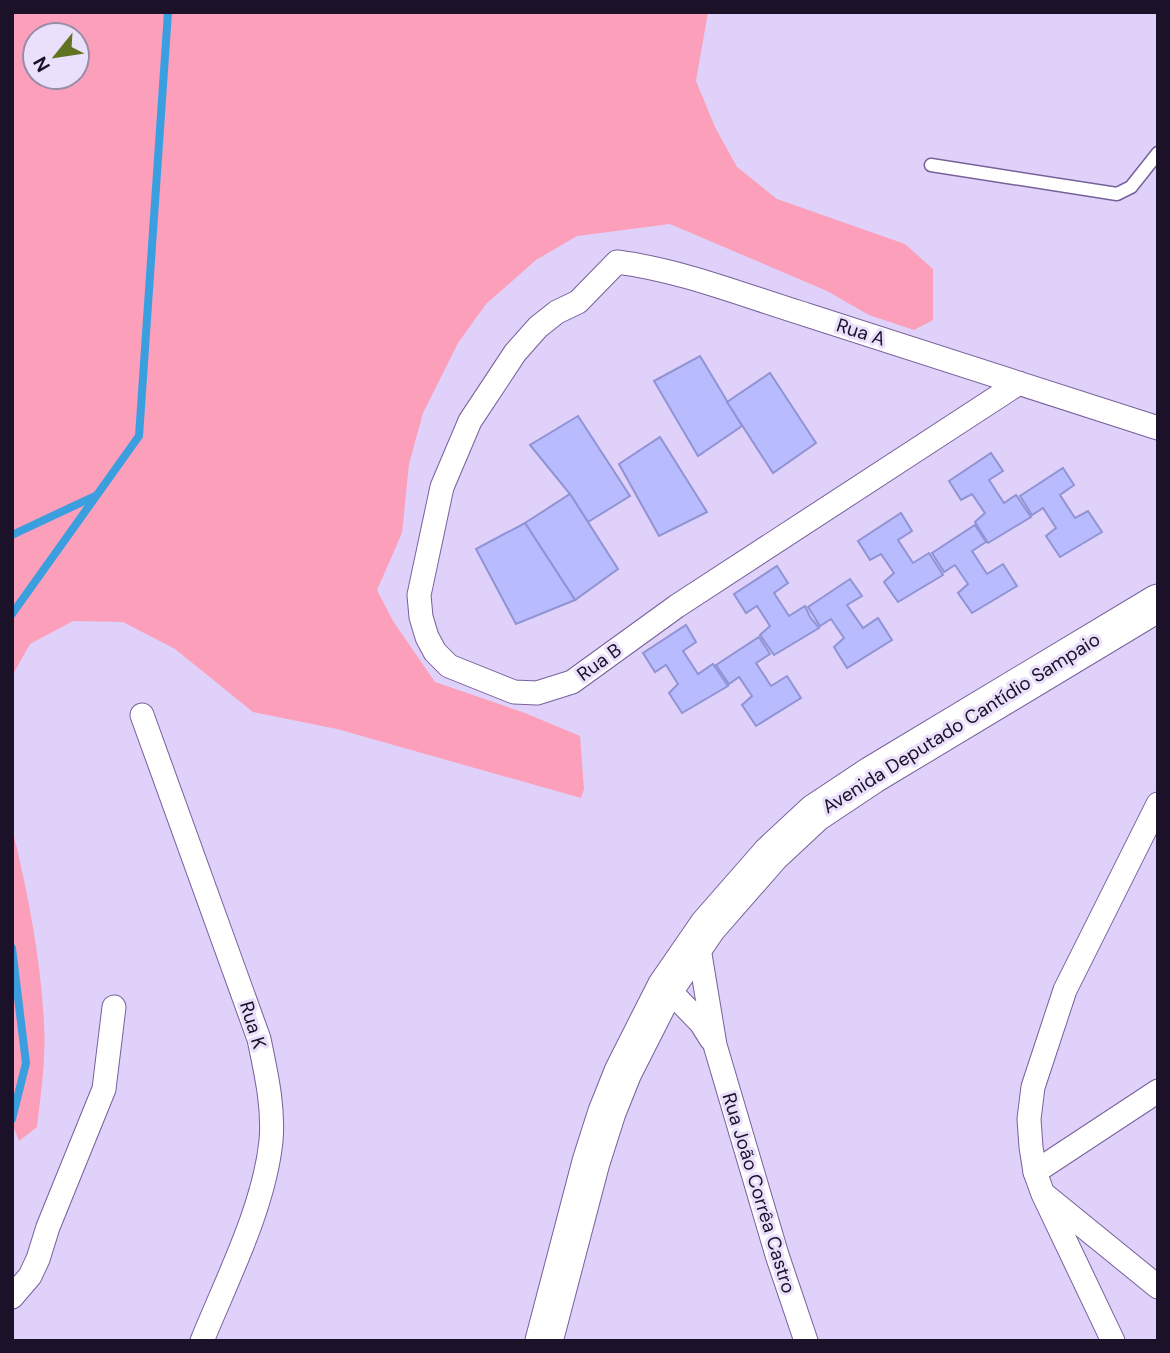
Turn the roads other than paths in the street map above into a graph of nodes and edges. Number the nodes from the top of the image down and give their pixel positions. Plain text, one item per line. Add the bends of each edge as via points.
1 (1158, 153) edge
2 (931, 165) dead end
3 (578, 302) joint
4 (1019, 383) junction
5 (1158, 428) edge
6 (1158, 603) edge
7 (142, 715) dead end
8 (1158, 804) edge
9 (698, 942) junction
10 (666, 988) junction
11 (114, 1007) dead end
12 (715, 1045) junction
13 (1158, 1091) edge
14 (1035, 1172) junction
15 (1043, 1194) junction
16 (1158, 1287) edge
17 (17, 1293) edge
18 (202, 1341) edge
19 (544, 1341) edge
20 (806, 1341) edge
21 (1113, 1341) edge

1 - 2 lane via 1130,187 1117,194
3 - 4 street, Rua A via 617,262 643,265
3 - 4 street, Rua B via 538,327 470,421 443,487 419,595 421,617 435,652 449,666 514,692 537,693 572,682 677,606
4 - 5 street, Rua A
6 - 9 main road, Avenida Deputado Cantídio Sampaio via 815,813 771,854
7 - 18 street, Rua K via 259,1040 271,1095 271,1140 264,1177
8 - 14 street via 1065,990 1033,1087 1029,1119
9 - 10 main road, Avenida Deputado Cantídio Sampaio
9 - 12 street, Rua João Corrêa Castro
10 - 12 street, Rua João Corrêa Castro via 701,1023
10 - 19 main road, Avenida Deputado Cantídio Sampaio via 607,1112
11 - 17 street via 104,1089 38,1259
12 - 20 street, Rua João Corrêa Castro
13 - 14 street
14 - 15 street
15 - 16 street
15 - 21 street

